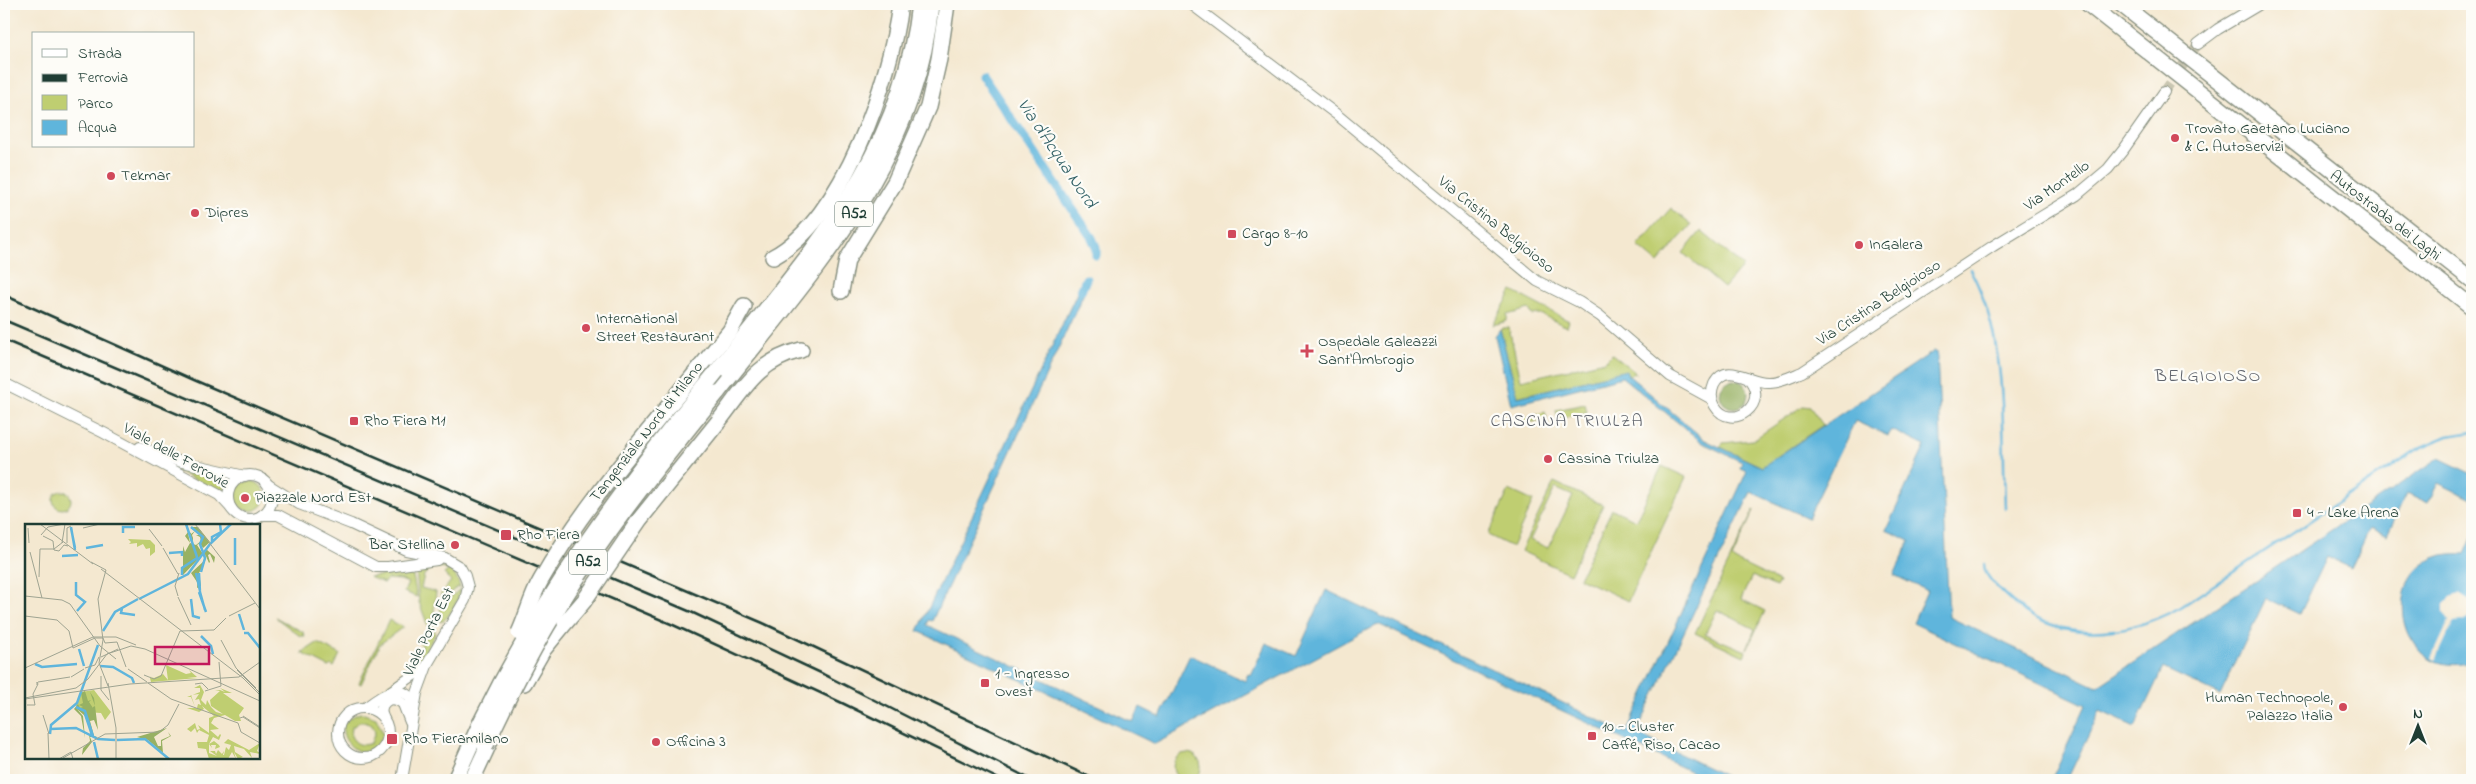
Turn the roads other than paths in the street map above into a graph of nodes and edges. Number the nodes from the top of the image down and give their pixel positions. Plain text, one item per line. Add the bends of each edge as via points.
1 (900, 4) edge
2 (919, 4) edge
3 (931, 4) edge
4 (947, 4) edge
5 (1191, 4) edge
6 (2088, 4) edge
7 (2121, 4) edge
8 (2260, 4) edge
9 (2198, 44) tunnel mouth
10 (2164, 92) tunnel mouth
11 (1993, 246) joint
12 (773, 257) dead end
13 (2472, 280) edge
14 (840, 290) dead end
15 (744, 306) dead end
16 (2472, 307) edge
17 (801, 350) dead end
18 (1747, 377) junction
19 (1717, 380) junction
20 (1778, 381) junction
21 (4, 384) edge
22 (1690, 386) junction
23 (1712, 399) junction
24 (1755, 399) junction
25 (104, 433) junction
26 (245, 476) junction
27 (268, 484) junction
28 (231, 508) junction
29 (262, 515) junction
30 (452, 562) junction
31 (428, 663) junction
32 (388, 693) junction
33 (413, 706) junction
34 (365, 708) junction
35 (385, 720) junction
36 (410, 722) junction
37 (480, 724) junction
38 (485, 748) junction
39 (402, 780) edge
40 (455, 780) edge
41 (472, 780) edge

1 - 12 highway via 883,88 861,143 832,195 802,237
2 - 37 highway, Tangenziale Nord di Milano / A52, bridge via 898,100 854,192 821,240 599,522 535,622
3 - 38 highway, Tangenziale Nord di Milano / A52, bridge via 922,58 908,110 868,193 825,255 608,534 547,626
4 - 14 highway via 928,107 895,182 848,260
5 - 22 street, Via Cristina Belgioioso via 1336,114 1526,272 1600,316 1670,376
6 - 16 highway, Autostrada dei Laghi
7 - 13 highway, Autostrada dei Laghi
8 - 9 street
10 - 11 street, Via Montello via 2108,169 2077,195
11 - 20 street, Via Cristina Belgioioso via 1802,372
15 - 37 highway, bridge via 730,331 596,498 540,580 519,633 496,676
17 - 38 highway, bridge via 781,355 764,366 640,519 584,601 543,650
18 - 19 street via 1734,372
18 - 20 street, Via Cristina Belgioioso via 1762,382
18 - 24 street via 1754,387
19 - 22 street via 1702,386
19 - 23 street
20 - 24 street, Via Cristina Belgioioso
21 - 25 street, Viale delle Ferrovie
22 - 23 street, Via Cristina Belgioioso
23 - 24 street via 1719,412 1733,416 1747,412
25 - 26 street, Viale delle Ferrovie via 178,461
25 - 28 street, Viale delle Ferrovie via 219,495
26 - 27 street via 258,477
26 - 28 street via 235,481 229,490
27 - 29 street via 271,499
27 - 30 street via 299,504 406,550 439,556
28 - 29 street via 241,517
29 - 30 street, Viale Porta Est via 278,514 376,567 436,560
30 - 31 street, Viale Porta Est via 465,576 467,596
31 - 32 street via 421,672
31 - 33 street, Viale Porta Est
32 - 33 street via 405,693 412,699
32 - 34 street
33 - 36 street, Viale Porta Est
34 - 35 street via 375,711
34 - 35 street via 348,713 339,725 338,741 349,754 369,758 381,751 388,736
35 - 36 street via 381,708 394,700 403,704
36 - 39 street, Viale Porta Est
37 - 40 highway, Tangenziale Nord di Milano / A52
38 - 41 highway, Tangenziale Nord di Milano / A52

